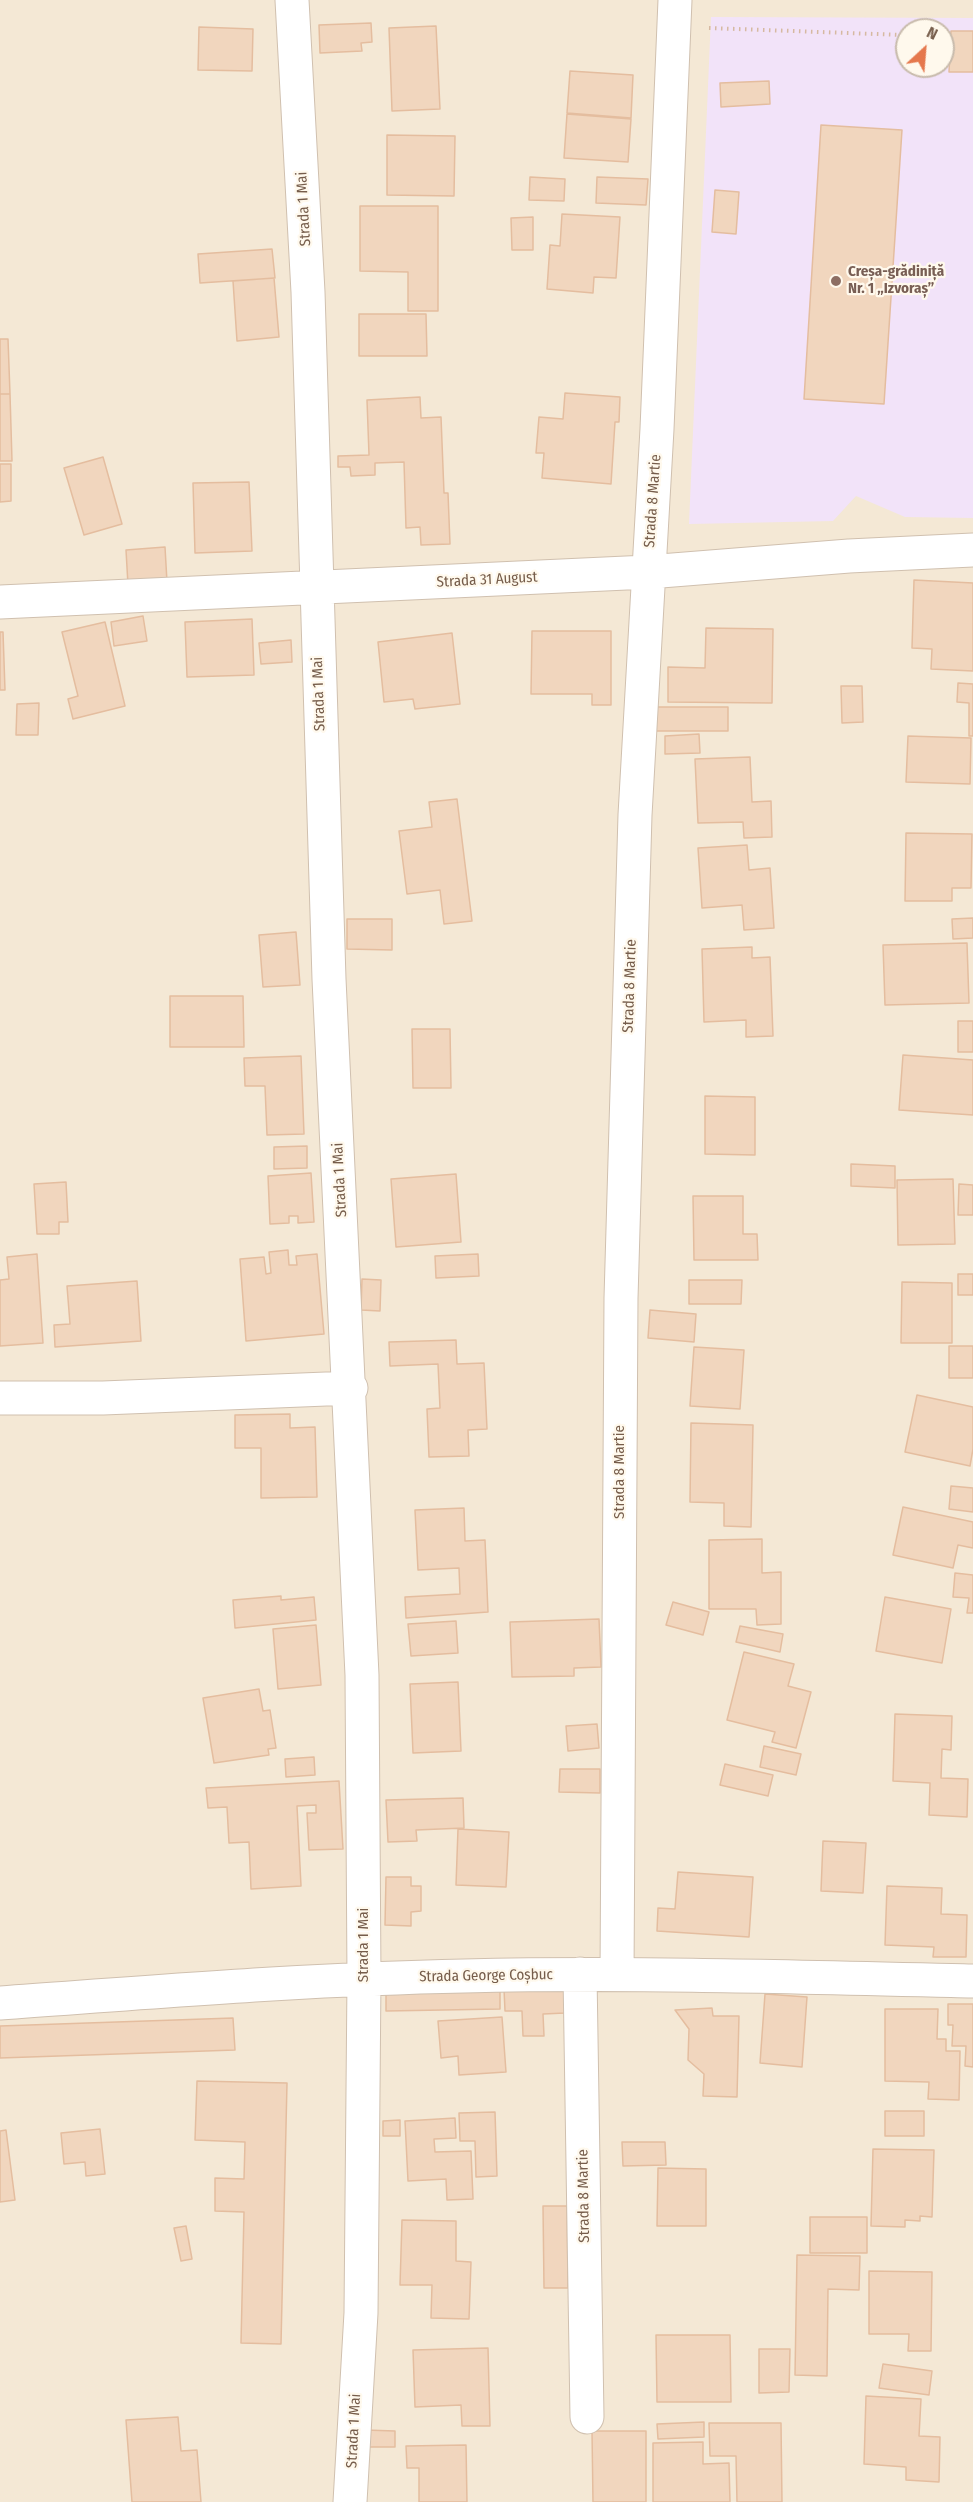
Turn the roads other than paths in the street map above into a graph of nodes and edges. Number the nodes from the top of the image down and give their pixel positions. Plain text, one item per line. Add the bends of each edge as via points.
1 (292, 0) edge
2 (675, 12) edge
3 (973, 550) edge
4 (648, 572) junction
5 (315, 587) junction
6 (0, 602) edge
7 (351, 1388) junction
8 (0, 1398) edge
9 (580, 1974) junction
10 (617, 1974) junction
11 (364, 1979) junction
12 (973, 1981) edge
13 (0, 2002) edge
14 (587, 2417) dead end
15 (350, 2502) edge

1 - 5 street, Strada 1 Mai via 308,292
2 - 4 street, Strada 8 Martie
3 - 4 street, Strada 31 August
4 - 5 street, Strada 31 August
4 - 10 street, Strada 8 Martie via 635,827 621,1298
5 - 6 street, Strada 31 August
5 - 7 street, Strada 1 Mai via 329,979
7 - 8 street
7 - 11 street, Strada 1 Mai via 362,1675
9 - 10 street, Strada George Coșbuc
9 - 11 street, Strada George Coșbuc
9 - 14 street, Strada 8 Martie
10 - 12 street, Strada George Coșbuc
11 - 13 street, Strada George Coșbuc
11 - 15 street, Strada 1 Mai via 361,2313

